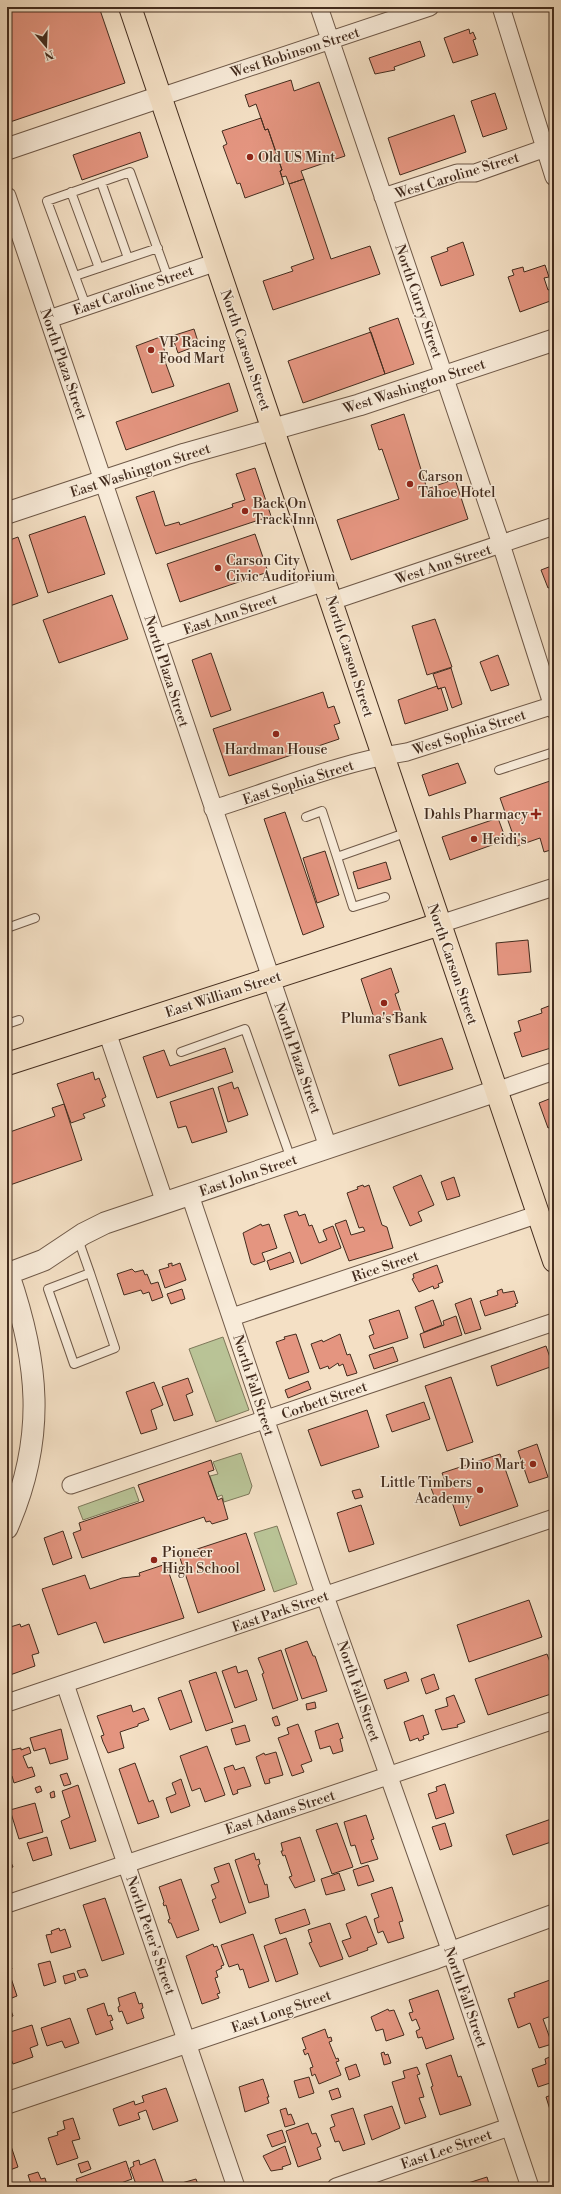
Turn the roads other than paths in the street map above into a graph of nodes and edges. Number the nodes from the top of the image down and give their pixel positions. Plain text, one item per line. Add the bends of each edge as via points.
1 (130, 7) edge
2 (319, 7) edge
3 (430, 7) edge
4 (501, 7) edge
5 (331, 40) junction
6 (160, 97) junction
7 (549, 147) edge
8 (7, 149) edge
9 (554, 177) edge
10 (101, 182) junction
11 (71, 192) junction
12 (7, 196) edge
13 (383, 197) junction
14 (158, 248) junction
15 (128, 258) junction
16 (217, 262) junction
17 (99, 268) junction
18 (75, 276) junction
19 (168, 278) junction
20 (86, 306) junction
21 (49, 319) junction
22 (554, 340) edge
23 (444, 377) junction
24 (273, 429) junction
25 (104, 480) junction
26 (7, 513) edge
27 (554, 526) edge
28 (501, 544) junction
29 (328, 591) junction
30 (157, 638) junction
31 (554, 706) edge
32 (554, 752) edge
33 (383, 755) junction
34 (499, 770) dead end
35 (213, 809) junction
36 (306, 817) dead end
37 (409, 832) junction
38 (337, 857) junction
39 (554, 887) edge
40 (385, 897) dead end
41 (35, 918) dead end
42 (440, 924) junction
43 (7, 928) edge
44 (271, 978) junction
45 (20, 1020) dead end
46 (7, 1024) edge
47 (107, 1032) junction
48 (181, 1052) dead end
49 (7, 1064) edge
50 (554, 1071) edge
51 (496, 1091) junction
52 (328, 1147) junction
53 (291, 1160) junction
54 (190, 1195) junction
55 (165, 1202) junction
56 (539, 1214) junction
57 (78, 1239) junction
58 (553, 1252) edge
59 (90, 1272) junction
60 (7, 1273) edge
61 (232, 1317) junction
62 (554, 1322) edge
63 (266, 1419) junction
64 (71, 1485) dead end
65 (13, 1501) edge
66 (554, 1518) edge
67 (7, 1528) edge
68 (325, 1596) junction
69 (65, 1684) junction
70 (7, 1703) edge
71 (554, 1720) edge
72 (388, 1775) junction
73 (127, 1863) junction
74 (7, 1904) edge
75 (554, 1916) edge
76 (451, 1952) junction
77 (188, 2042) junction
78 (7, 2103) edge
79 (510, 2127) junction
80 (236, 2187) edge
81 (336, 2187) edge
82 (530, 2187) edge

1 - 6 main road, North Carson Street
2 - 5 street, North Curry Street
3 - 5 street, West Robinson Street
4 - 7 street
5 - 6 street, West Robinson Street
5 - 13 street, North Curry Street
6 - 8 street
6 - 16 main road, North Carson Street
7 - 9 street
7 - 13 street, West Caroline Street via 475,173 457,173
10 - 11 lane
10 - 14 lane via 130,172
10 - 15 lane
11 - 17 lane
11 - 18 lane via 47,201
12 - 21 street, North Plaza Street
13 - 23 street, North Curry Street
14 - 15 lane
14 - 19 lane
15 - 17 lane
16 - 19 street, East Caroline Street
16 - 24 main road, North Carson Street
17 - 18 lane
18 - 20 lane
19 - 20 street, East Caroline Street
20 - 21 street, East Caroline Street
21 - 25 street, North Plaza Street
22 - 23 street, West Washington Street
23 - 24 street, West Washington Street via 359,405
23 - 28 street, North Curry Street
24 - 25 street, East Washington Street
24 - 29 main road, North Carson Street
25 - 26 street, East Washington Street
25 - 30 street, North Plaza Street
27 - 28 street, West Ann Street
28 - 29 street, West Ann Street
28 - 31 street, North Curry Street
29 - 30 street, East Ann Street
29 - 33 main road, North Carson Street
30 - 35 street, North Plaza Street
31 - 33 street, West Sophia Street via 407,752
32 - 34 lane
33 - 35 street, East Sophia Street
33 - 37 main road, North Carson Street
35 - 44 street, North Plaza Street
36 - 38 lane via 322,811
37 - 38 lane
37 - 42 main road, North Carson Street
38 - 40 lane via 353,907
39 - 42 street
41 - 43 lane
42 - 44 main road, East William Street
42 - 51 main road, North Carson Street
44 - 47 main road, East William Street
44 - 52 street, North Plaza Street
45 - 46 lane
47 - 49 main road, East William Street
47 - 55 street
48 - 53 lane via 245,1029
50 - 51 street
51 - 52 street, East John Street
51 - 56 main road, North Carson Street
52 - 53 street, East John Street
53 - 54 street, East John Street
54 - 55 street, East John Street
54 - 61 street, North Fall Street
55 - 57 street, East John Street via 105,1223
56 - 58 main road, North Carson Street
56 - 61 street, Rice Street
57 - 59 lane
57 - 60 street, East John Street via 35,1265
59 - 59 lane via 48,1289 74,1364 115,1348
60 - 65 street via 28,1337 35,1403 33,1440
61 - 63 street, North Fall Street
62 - 63 street, Corbett Street
63 - 64 street, Corbett Street
63 - 68 street, North Fall Street
65 - 67 street
66 - 68 street, East Park Street
68 - 69 street, East Park Street
68 - 72 street, North Fall Street
69 - 70 street, East Park Street
69 - 73 street, North Peter's Street
71 - 72 street, East Adams Street
72 - 73 street, East Adams Street
72 - 76 street, North Fall Street
73 - 74 street, East Adams Street
73 - 77 street, North Peter's Street
75 - 76 street, East Long Street
76 - 77 street, East Long Street
76 - 79 street, North Fall Street
77 - 78 street, East Long Street
77 - 80 street, North Peter's Street
79 - 81 street, East Lee Street
79 - 82 street, North Fall Street

